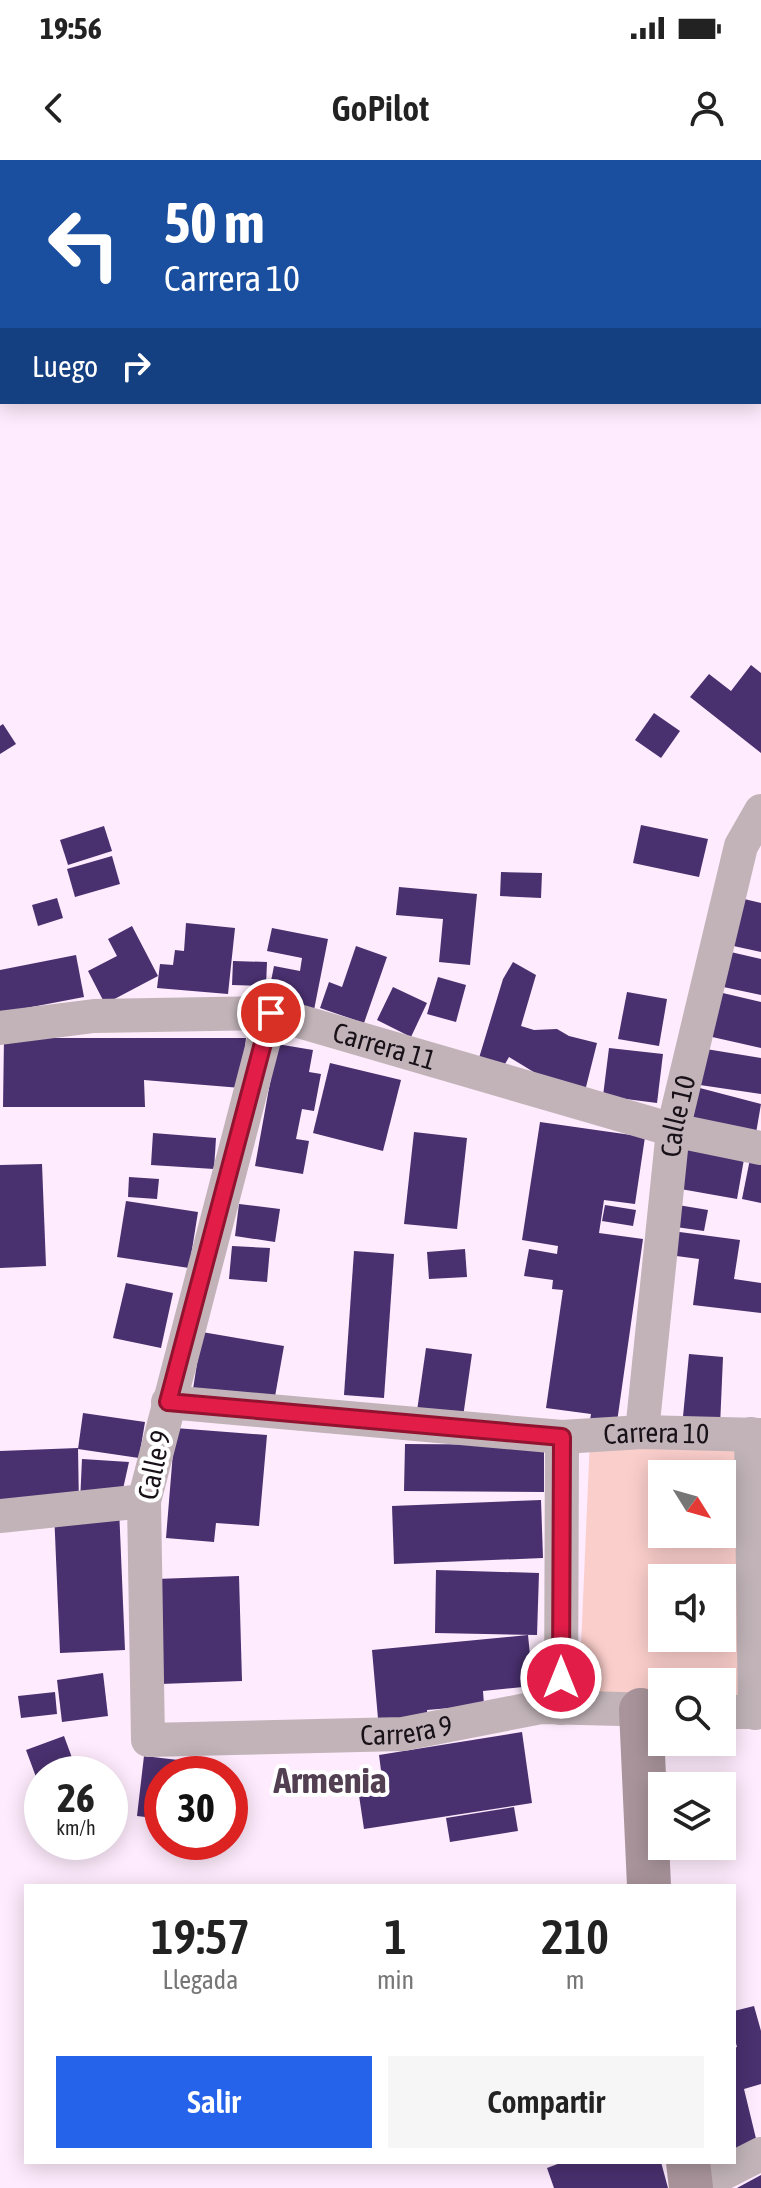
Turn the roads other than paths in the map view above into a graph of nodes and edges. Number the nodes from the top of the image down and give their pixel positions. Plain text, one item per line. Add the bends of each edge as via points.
1 (761, 811) edge
2 (271, 1013) junction
3 (0, 1028) edge
4 (673, 1130) junction
5 (761, 1148) edge
6 (168, 1402) junction
7 (642, 1432) junction
8 (756, 1435) edge
9 (562, 1437) junction
10 (144, 1501) junction
11 (0, 1516) edge
12 (561, 1708) junction
13 (648, 1710) edge
14 (746, 1713) edge
15 (148, 1740) joint
16 (650, 1756) edge
17 (649, 1884) edge
18 (761, 2154) edge
19 (688, 2164) edge
20 (692, 2188) edge

1 - 4 street, Calle 10 via 741,846
2 - 3 street, Carrera 11 via 94,1016
2 - 4 street, Carrera 11
2 - 6 street, Calle 9
4 - 5 street, Carrera 11
4 - 7 street, Calle 10
6 - 9 street, Carrera 10
6 - 10 street, Calle 9
7 - 8 street, Carrera 10
7 - 9 street, Carrera 10
8 - 14 street
9 - 12 street
10 - 11 street
10 - 15 street, Calle 9
12 - 13 street, Carrera 9
12 - 15 street, Carrera 9 via 541,1707 403,1734
16 - 17 street
18 - 20 street
19 - 20 street

